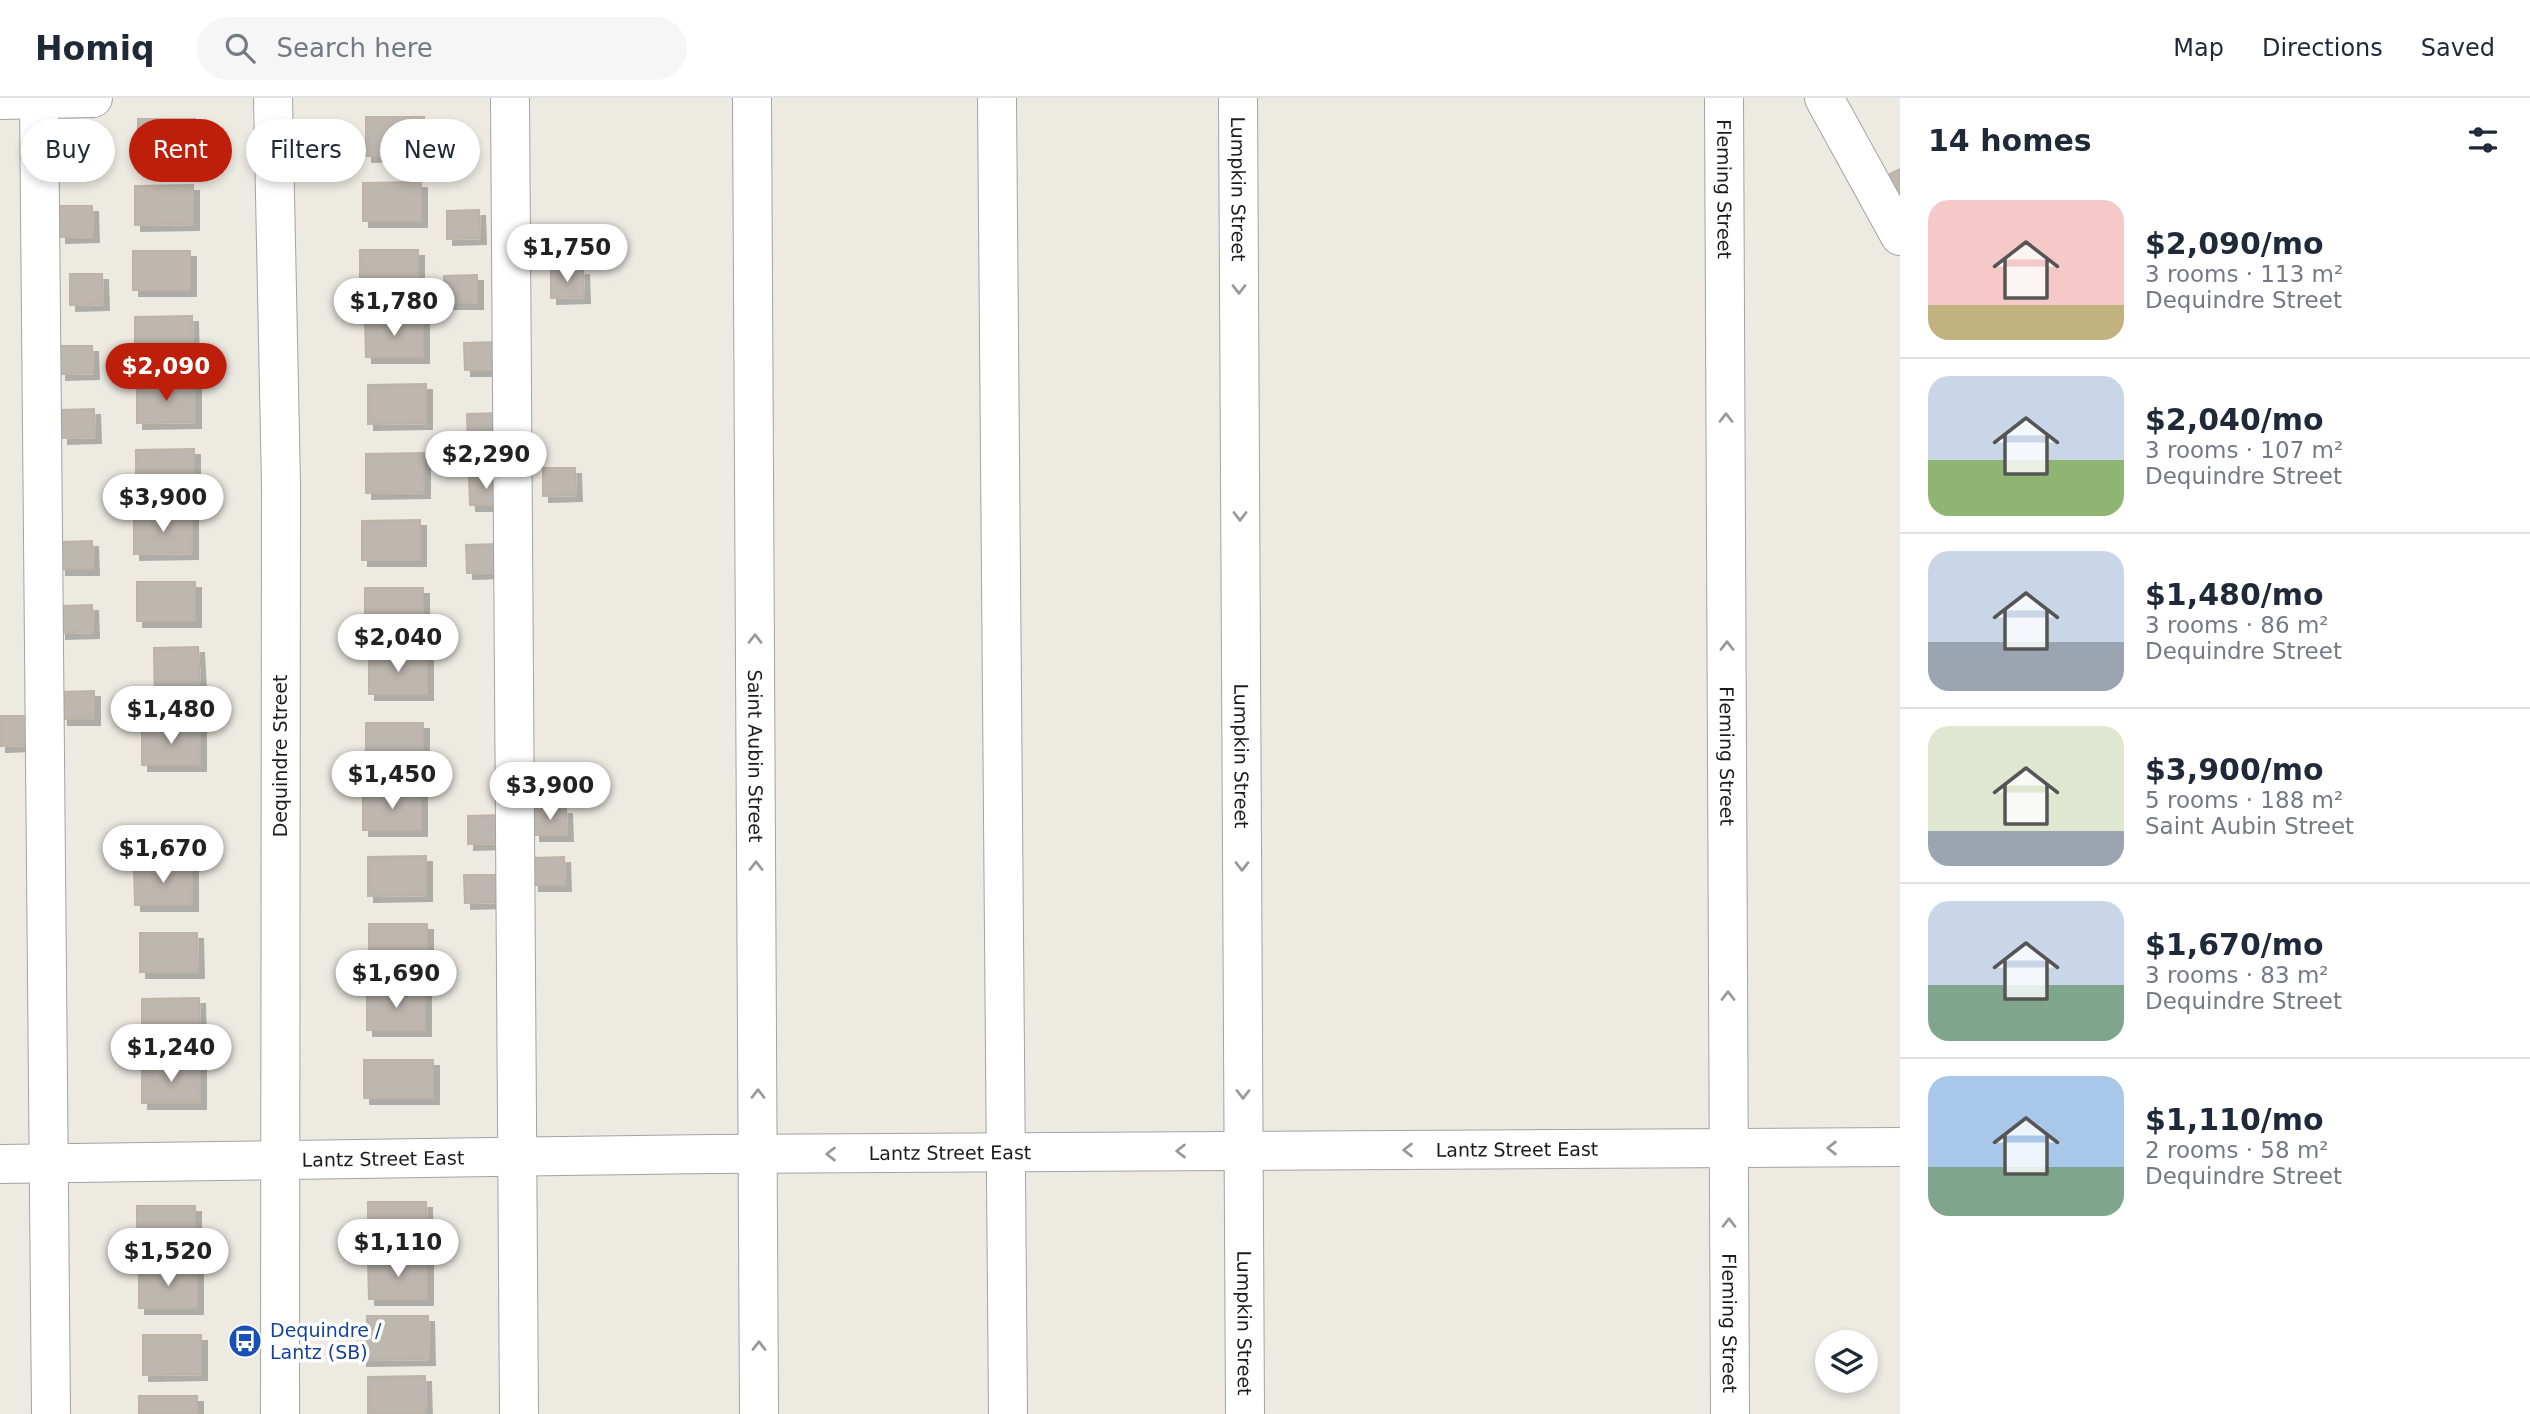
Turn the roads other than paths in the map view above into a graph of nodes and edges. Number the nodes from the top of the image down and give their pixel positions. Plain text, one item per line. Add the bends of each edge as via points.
1 (93, 98) edge
2 (273, 98) edge
3 (510, 98) edge
4 (752, 98) edge
5 (997, 98) edge
6 (1238, 98) edge
7 (1724, 98) edge
8 (1824, 98) edge
9 (38, 99) edge
10 (0, 100) edge
11 (1900, 236) edge
12 (1900, 1147) edge
13 (1729, 1148) junction
14 (1243, 1151) junction
15 (1006, 1153) junction
16 (758, 1154) junction
17 (518, 1156) junction
18 (279, 1159) junction
19 (50, 1163) junction
20 (0, 1164) edge
21 (51, 1414) edge
22 (280, 1414) edge
23 (519, 1414) edge
24 (759, 1414) edge
25 (1008, 1414) edge
26 (1245, 1414) edge
27 (1730, 1414) edge

1 - 9 street
2 - 18 street, Dequindre Street via 281,484
3 - 17 street
16 -> 4 street, Saint Aubin Street
5 - 15 street
6 -> 14 street, Lumpkin Street
13 -> 7 street, Fleming Street
8 - 11 street
9 - 10 street
9 - 19 street
12 -> 13 street, Lantz Street East
13 -> 14 street, Lantz Street East
27 -> 13 street, Fleming Street
14 -> 15 street, Lantz Street East
14 - 26 street, Lumpkin Street
15 -> 16 street, Lantz Street East
15 - 25 street
16 - 17 street, Lantz Street East
24 -> 16 street, Saint Aubin Street
17 - 18 street, Lantz Street East
17 - 23 street
18 - 19 street, Lantz Street East
18 - 22 street, Dequindre Street
19 - 20 street, Lantz Street East
19 - 21 street

